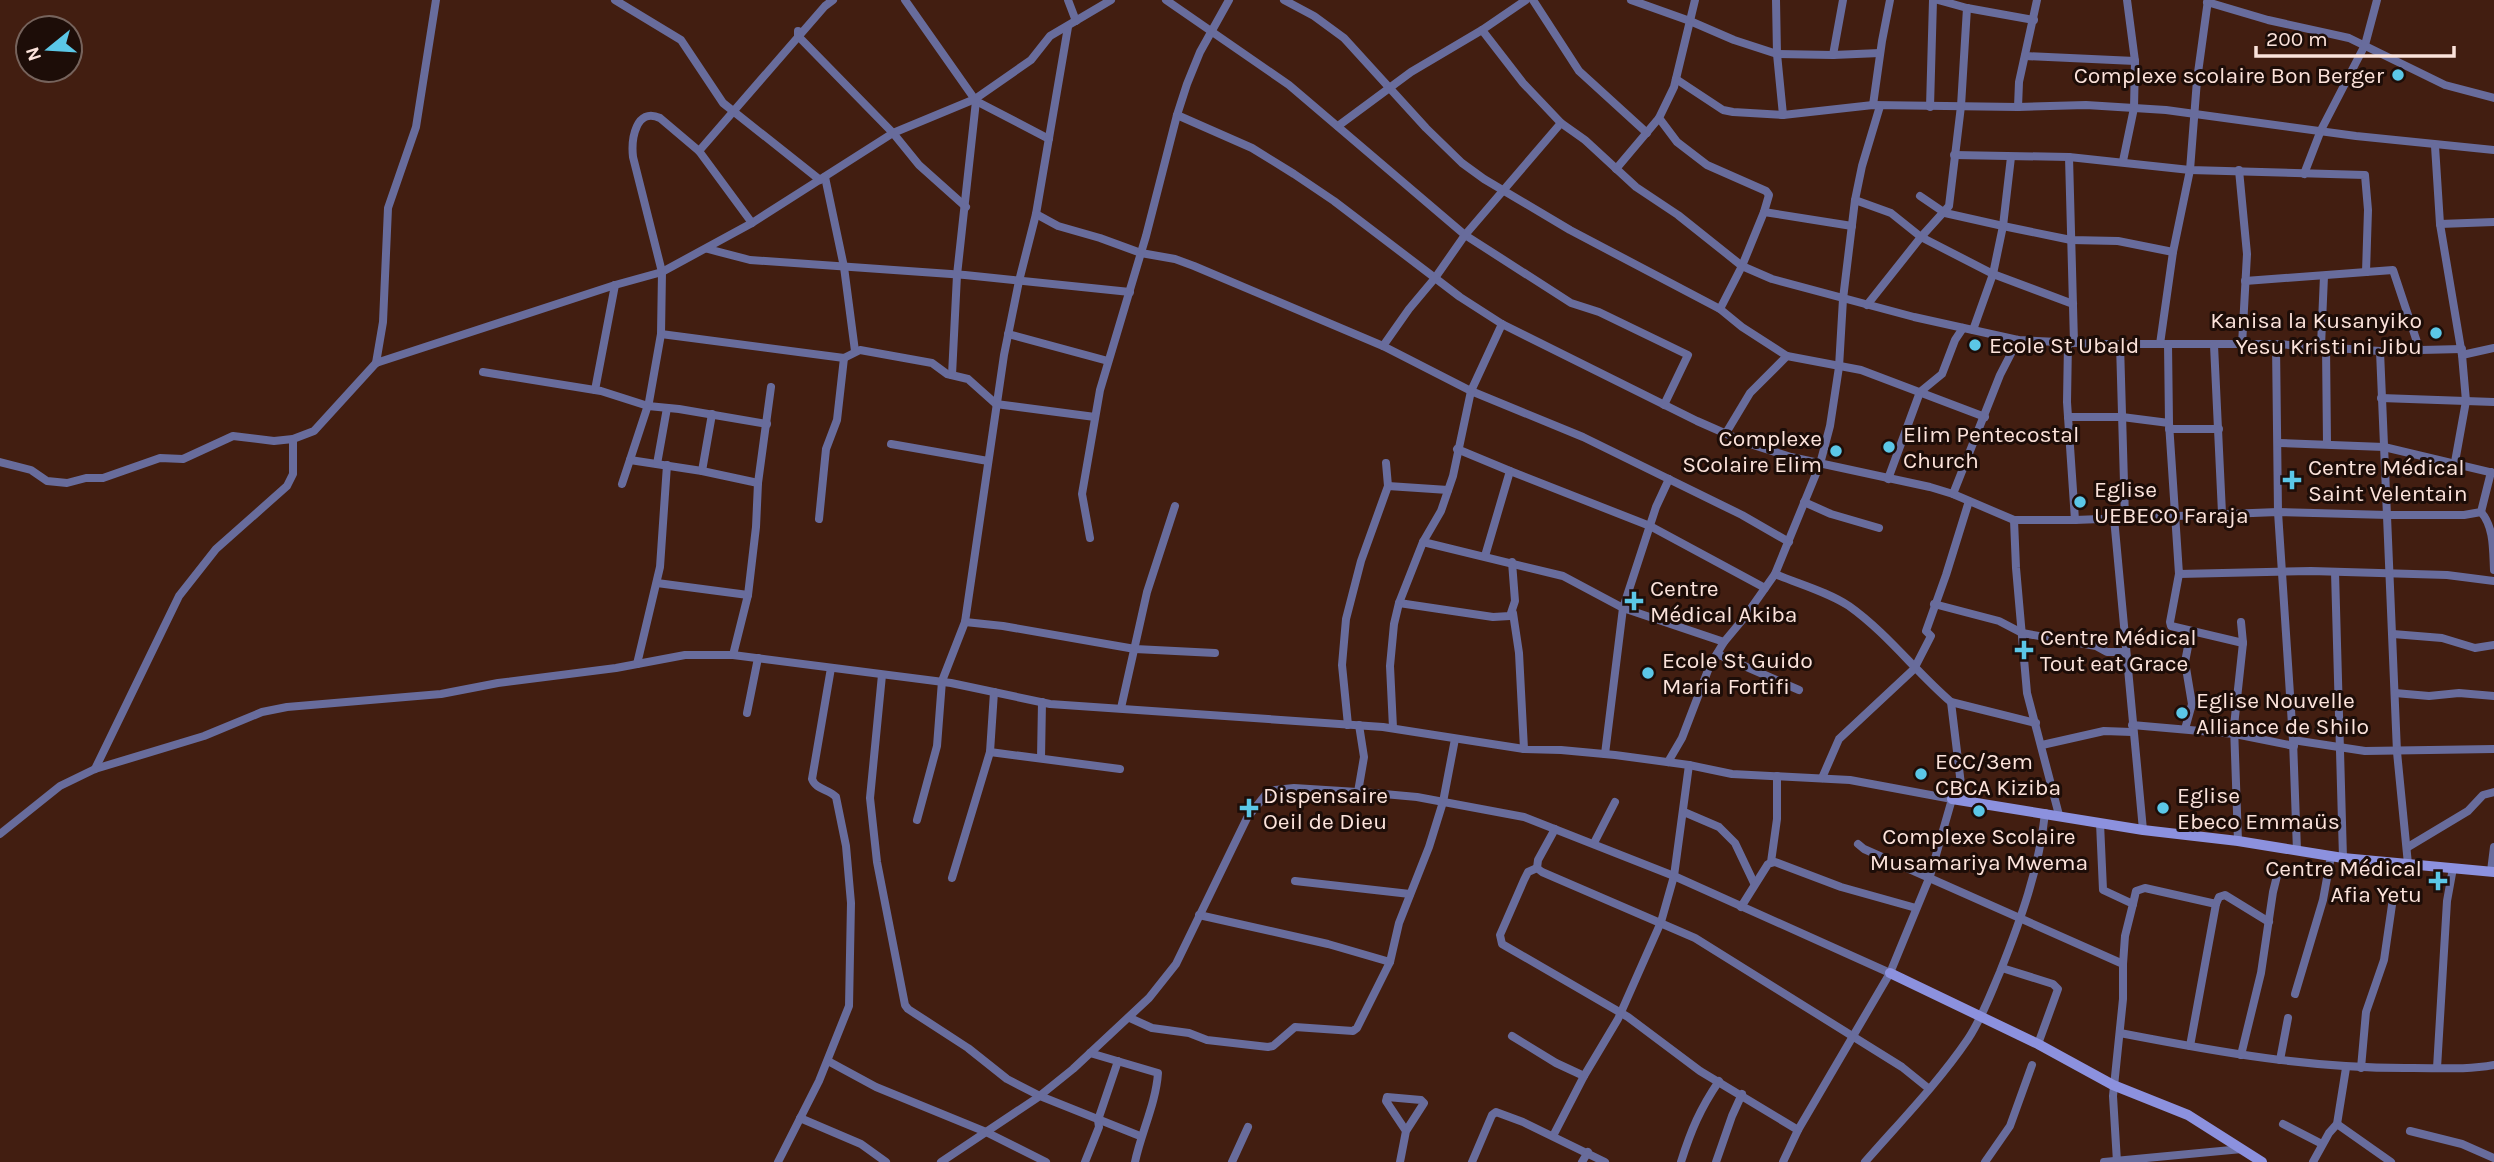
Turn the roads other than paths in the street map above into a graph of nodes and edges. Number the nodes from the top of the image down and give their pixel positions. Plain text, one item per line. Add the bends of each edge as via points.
1 (436, 0) edge
2 (615, 0) edge
3 (833, 0) edge
4 (905, 0) edge
5 (1068, 0) edge
6 (1111, 0) edge
7 (1166, 0) edge
8 (1229, 0) edge
9 (1284, 0) edge
10 (1526, 0) edge
11 (1533, 0) edge
12 (1631, 0) edge
13 (1695, 0) edge
14 (1776, 0) edge
15 (1843, 0) edge
16 (1890, 0) edge
17 (1935, 0) edge
18 (2037, 0) edge
19 (2127, 0) edge
20 (2377, 0) edge
21 (2208, 1) edge
22 (1967, 8) junction
23 (2034, 20) junction
24 (1076, 21) junction
25 (1690, 21) junction
26 (1068, 27) junction
27 (1482, 30) junction
28 (1210, 32) junction
29 (798, 34) junction
30 (2365, 45) junction
31 (1880, 52) junction
32 (1777, 54) junction
33 (1833, 55) junction
34 (2025, 56) junction
35 (2135, 61) junction
36 (1676, 79) junction
37 (1391, 88) junction
38 (2494, 98) edge
39 (976, 100) junction
40 (1876, 105) junction
41 (1961, 106) junction
42 (1930, 107) junction
43 (2018, 107) junction
44 (2133, 108) junction
45 (733, 111) junction
46 (2194, 114) junction
47 (1177, 115) junction
48 (1783, 115) junction
49 (1659, 118) junction
50 (1561, 123) junction
51 (1338, 126) junction
52 (2321, 130) junction
53 (893, 133) junction
54 (1647, 133) junction
55 (1049, 139) junction
56 (2435, 146) junction
57 (2494, 150) edge
58 (699, 151) junction
59 (1954, 155) junction
60 (2011, 157) junction
61 (2069, 157) junction
62 (2123, 162) junction
63 (1616, 169) junction
64 (2190, 170) junction
65 (2239, 170) junction
66 (2304, 174) junction
67 (822, 178) junction
68 (1503, 190) junction
69 (1920, 196) dead end
70 (1855, 200) junction
71 (965, 207) junction
72 (1765, 212) junction
73 (1944, 213) junction
74 (1036, 214) junction
75 (2494, 222) edge
76 (752, 223) junction
77 (2440, 225) junction
78 (1852, 226) junction
79 (2003, 226) junction
80 (1465, 235) junction
81 (1921, 237) junction
82 (2071, 240) junction
83 (708, 249) junction
84 (2173, 252) junction
85 (1141, 253) junction
86 (1742, 266) junction
87 (844, 267) junction
88 (662, 272) junction
89 (2366, 272) junction
90 (1993, 274) junction
91 (957, 275) junction
92 (2324, 276) junction
93 (1435, 278) junction
94 (1018, 281) junction
95 (2245, 281) junction
96 (615, 285) junction
97 (1130, 292) junction
98 (1843, 299) junction
99 (2073, 304) junction
100 (1867, 305) junction
101 (1720, 309) junction
102 (1502, 324) junction
103 (1963, 328) junction
104 (1973, 330) junction
105 (661, 334) junction
106 (1008, 334) junction
107 (2018, 340) junction
108 (2071, 342) junction
109 (2120, 344) junction
110 (2164, 344) junction
111 (2276, 344) junction
112 (2214, 345) junction
113 (2242, 345) junction
114 (1383, 346) junction
115 (2324, 346) junction
116 (2494, 348) edge
117 (855, 351) junction
118 (2380, 351) junction
119 (2420, 351) junction
120 (2462, 352) junction
121 (1787, 356) junction
122 (844, 358) junction
123 (1108, 361) junction
124 (376, 363) junction
125 (1839, 367) junction
126 (483, 372) dead end
127 (952, 375) junction
128 (771, 387) dead end
129 (595, 390) junction
130 (1471, 391) junction
131 (1920, 393) junction
132 (2381, 398) junction
133 (2466, 401) junction
134 (2494, 402) edge
135 (996, 404) junction
136 (1664, 405) junction
137 (648, 406) junction
138 (667, 408) junction
139 (712, 414) junction
140 (1095, 417) junction
141 (1985, 417) junction
142 (2122, 417) junction
143 (2068, 418) junction
144 (767, 424) junction
145 (2169, 426) junction
146 (2219, 429) junction
147 (1727, 433) junction
148 (293, 439) junction
149 (2278, 443) junction
150 (891, 444) dead end
151 (2327, 444) junction
152 (2384, 447) junction
153 (1457, 449) junction
154 (630, 460) junction
155 (988, 461) junction
156 (0, 462) edge
157 (2455, 462) junction
158 (1386, 463) dead end
159 (1820, 464) junction
160 (662, 465) junction
161 (702, 471) junction
162 (1510, 471) junction
163 (2492, 473) edge
164 (1669, 479) junction
165 (1888, 479) junction
166 (758, 483) junction
167 (622, 484) dead end
168 (1388, 486) junction
169 (1448, 490) junction
170 (1953, 494) junction
171 (1969, 501) junction
172 (1804, 502) junction
173 (1175, 506) dead end
174 (2278, 512) junction
175 (2481, 512) junction
176 (2222, 513) junction
177 (2388, 516) junction
178 (2174, 517) junction
179 (2114, 518) junction
180 (2125, 518) junction
181 (819, 519) dead end
182 (2014, 520) junction
183 (2074, 520) junction
184 (1650, 526) junction
185 (1879, 528) dead end
186 (1090, 538) dead end
187 (1423, 542) junction
188 (1788, 542) junction
189 (1485, 556) junction
190 (1512, 562) junction
191 (2494, 570) edge
192 (2281, 571) junction
193 (2335, 572) junction
194 (2391, 573) junction
195 (1775, 574) junction
196 (2179, 574) junction
197 (2494, 581) edge
198 (657, 583) junction
199 (1765, 588) junction
200 (748, 595) junction
201 (1399, 603) junction
202 (1934, 604) junction
203 (1623, 608) junction
204 (1513, 614) junction
205 (965, 622) junction
206 (2241, 622) dead end
207 (2191, 631) junction
208 (2022, 633) junction
209 (2393, 634) junction
210 (1724, 642) junction
211 (2243, 643) junction
212 (2494, 645) edge
213 (1135, 649) junction
214 (2126, 652) junction
215 (1215, 653) dead end
216 (1717, 654) junction
217 (733, 655) junction
218 (758, 658) junction
219 (637, 664) junction
220 (831, 668) junction
221 (1914, 668) junction
222 (882, 675) junction
223 (942, 681) junction
224 (1799, 690) dead end
225 (994, 692) junction
226 (2395, 693) junction
227 (2494, 696) edge
228 (1042, 702) junction
229 (1951, 702) junction
230 (1122, 708) junction
231 (747, 713) dead end
232 (2036, 723) junction
233 (1348, 725) junction
234 (1359, 725) junction
235 (1393, 728) junction
236 (2132, 729) junction
237 (2185, 729) junction
238 (2235, 734) junction
239 (1455, 739) junction
240 (2293, 743) junction
241 (2042, 745) junction
242 (2340, 747) junction
243 (1524, 749) junction
244 (2494, 749) edge
245 (990, 752) junction
246 (2397, 752) junction
247 (1605, 754) junction
248 (1041, 758) junction
249 (1668, 762) junction
250 (1689, 765) junction
251 (95, 769) junction
252 (1120, 769) dead end
253 (1777, 776) junction
254 (1822, 778) junction
255 (1358, 792) junction
256 (2494, 792) edge
257 (1957, 800) junction
258 (1443, 802) junction
259 (1615, 802) dead end
260 (1684, 812) junction
261 (2045, 813) junction
262 (2059, 815) junction
263 (917, 820) dead end
264 (2100, 823) junction
265 (1555, 829) junction
266 (2143, 830) junction
267 (0, 834) edge
268 (2238, 841) junction
269 (1594, 843) junction
270 (1858, 844) dead end
271 (2494, 847) edge
272 (2407, 848) junction
273 (2297, 851) junction
274 (2337, 857) junction
275 (1771, 862) junction
276 (2408, 864) junction
277 (1537, 867) junction
278 (2279, 868) dead end
279 (2453, 868) junction
280 (2493, 872) edge
281 (1674, 876) junction
282 (1930, 876) junction
283 (952, 878) dead end
284 (1295, 881) dead end
285 (1754, 883) junction
286 (1410, 894) junction
287 (2393, 898) dead end
288 (2133, 904) junction
289 (2216, 904) junction
290 (1741, 907) junction
291 (1916, 908) junction
292 (1199, 915) junction
293 (2022, 918) junction
294 (1661, 922) junction
295 (2269, 922) junction
296 (1390, 962) junction
297 (2123, 964) junction
298 (2001, 968) junction
299 (1890, 972) junction
300 (2295, 995) dead end
301 (1620, 1013) junction
302 (1981, 1017) junction
303 (1130, 1018) junction
304 (2288, 1018) dead end
305 (2120, 1033) junction
306 (1512, 1035) dead end
307 (1851, 1037) junction
308 (2038, 1044) junction
309 (2190, 1046) junction
310 (1090, 1053) junction
311 (2241, 1055) junction
312 (828, 1060) junction
313 (2280, 1060) junction
314 (1118, 1061) junction
315 (2032, 1065) dead end
316 (2494, 1065) edge
317 (2346, 1068) junction
318 (2361, 1068) junction
319 (2437, 1068) junction
320 (1584, 1076) junction
321 (1719, 1081) junction
322 (2113, 1085) junction
323 (1928, 1088) junction
324 (1742, 1094) junction
325 (1040, 1096) junction
326 (800, 1118) junction
327 (1098, 1120) junction
328 (2283, 1124) dead end
329 (2337, 1125) junction
330 (1248, 1127) dead end
331 (1798, 1130) junction
332 (1406, 1131) junction
333 (2410, 1131) dead end
334 (986, 1132) junction
335 (1140, 1136) junction
336 (1553, 1136) junction
337 (2322, 1144) junction
338 (2242, 1149) junction
339 (1588, 1152) junction
340 (2170, 1158) edge
341 (2494, 1158) edge
342 (2380, 1159) edge
343 (2255, 1160) edge
344 (2117, 1161) edge
345 (778, 1162) edge
346 (886, 1162) edge
347 (941, 1162) edge
348 (1046, 1162) edge
349 (1085, 1162) edge
350 (1135, 1162) edge
351 (1232, 1162) edge
352 (1400, 1162) edge
353 (1472, 1162) edge
354 (1582, 1162) edge
355 (1605, 1162) edge
356 (1681, 1162) edge
357 (1716, 1162) edge
358 (1783, 1162) edge
359 (1865, 1162) edge
360 (1985, 1162) edge
361 (2104, 1162) edge
362 (2313, 1162) edge
363 (2391, 1162) edge

1 - 124 street via 416,127 388,208 383,322
2 - 45 street via 681,40
3 - 29 street
4 - 39 street
5 - 24 street
6 - 24 street
7 - 28 street
8 - 28 street
9 - 37 street via 1344,38
10 - 27 street
11 - 54 street via 1579,71
12 - 25 street
13 - 25 street
14 - 32 street
15 - 33 street
16 - 31 street
17 - 22 street
17 - 42 street
18 - 23 street
19 - 35 street
20 - 30 street
21 - 30 street
21 - 46 street
22 - 23 street
22 - 41 street
23 - 34 street
24 - 26 street
25 - 32 street
25 - 36 street
26 - 39 street via 1050,36 1031,60
26 - 55 street
27 - 37 street
27 - 50 street
28 - 47 street
28 - 51 street via 1270,70
29 - 45 street
29 - 53 street
30 - 38 street via 2445,85
30 - 52 street
31 - 33 street
31 - 40 street
32 - 33 street
32 - 48 street
34 - 35 street
34 - 43 street
35 - 44 street
36 - 48 street via 1723,110
36 - 49 street
37 - 51 street
37 - 68 street via 1462,163
39 - 53 street
39 - 55 street
39 - 71 street
40 - 42 street
40 - 48 street
40 - 70 street
41 - 42 street
41 - 43 street
41 - 59 street
43 - 44 street via 2085,104
44 - 46 street
44 - 62 street
45 - 58 street
45 - 67 street
46 - 52 street
46 - 64 street
47 - 85 street
47 - 93 street via 1256,150 1334,201
49 - 54 street
49 - 72 street via 1677,142 1707,165 1766,191
50 - 63 street
50 - 68 street
51 - 80 street
52 - 56 street
52 - 66 street
53 - 67 street
53 - 71 street via 919,165
54 - 63 street
55 - 74 street
56 - 57 street
56 - 77 street
58 - 76 street
58 - 88 street via 655,115 643,117 637,124 633,157
59 - 60 street
59 - 73 street via 1951,197
60 - 61 street
60 - 79 street
61 - 62 street
61 - 82 street
62 - 64 street
63 - 86 street
64 - 65 street
64 - 84 street
65 - 66 street
65 - 95 street
66 - 89 street via 2365,175
67 - 76 street
67 - 87 street
68 - 80 street
68 - 101 street
69 - 73 street
70 - 78 street
70 - 81 street via 1891,213
71 - 91 street
72 - 78 street
72 - 86 street
73 - 79 street
73 - 81 street
74 - 85 street via 1058,226
74 - 94 street
75 - 77 street
76 - 83 street
77 - 120 street
78 - 98 street
79 - 82 street
79 - 90 street
80 - 93 street
80 - 136 street via 1571,303 1600,312 1688,355
81 - 90 street
81 - 100 street
82 - 84 street via 2118,241
82 - 99 street
83 - 87 street via 750,260
83 - 88 street
84 - 110 street
85 - 97 street
85 - 114 street via 1194,266
86 - 98 street
86 - 101 street
87 - 91 street
87 - 117 street
88 - 96 street
88 - 105 street
89 - 92 street
89 - 119 street via 2393,270
90 - 99 street
90 - 104 street
91 - 94 street
91 - 127 street
92 - 95 street
92 - 115 street
93 - 102 street
93 - 114 street
94 - 97 street
94 - 106 street
95 - 113 street
96 - 124 street
96 - 129 street
97 - 123 street
98 - 100 street
98 - 125 street
99 - 108 street
100 - 103 street
101 - 121 street
102 - 130 street
102 - 136 street
103 - 104 street
103 - 131 street via 1942,374
104 - 107 street
105 - 122 street
105 - 137 street
106 - 123 street
106 - 135 street
107 - 108 street
107 - 141 street
108 - 109 street
108 - 143 street
109 - 110 street
109 - 142 street
110 - 112 street
110 - 145 street
111 - 113 street
111 - 115 street
111 - 149 street
112 - 113 street
112 - 146 street
114 - 130 street
115 - 118 street
115 - 151 street
116 - 120 street
117 - 122 street
117 - 127 street via 932,363
118 - 119 street
118 - 132 street
119 - 120 street
120 - 133 street
121 - 125 street
121 - 147 street via 1750,393
122 - 181 street via 837,420 827,441
123 - 140 street
124 - 148 street via 321,425
125 - 131 street via 1861,370
125 - 159 street
126 - 129 street
127 - 135 street via 970,380
128 - 144 street
129 - 137 street
130 - 153 street
130 - 164 street
131 - 141 street
131 - 165 street
132 - 133 street
132 - 152 street
133 - 134 street
133 - 157 street
135 - 140 street
135 - 155 street
136 - 147 street
137 - 138 street
137 - 154 street
138 - 139 street
138 - 160 street
139 - 144 street
139 - 161 street
140 - 186 street via 1082,494
141 - 170 street
142 - 143 street
142 - 145 street
142 - 180 street
143 - 183 street
144 - 166 street
145 - 146 street
145 - 178 street
146 - 176 street
147 - 159 street
148 - 156 street via 233,436 183,459 153,459 103,478 66,483 47,481 31,470
148 - 251 street via 293,474 287,486 216,549 179,596
149 - 151 street
149 - 174 street
150 - 155 street
151 - 152 street
152 - 157 street
152 - 177 street
153 - 162 street
153 - 169 street
154 - 160 street
154 - 167 street
155 - 205 street
157 - 163 street
158 - 168 street
159 - 165 street
159 - 172 street
160 - 161 street
160 - 198 street
161 - 166 street
162 - 184 street
162 - 189 street
163 - 175 street
164 - 184 street
164 - 188 street
165 - 170 street
166 - 200 street
168 - 169 street
168 - 233 street via 1346,619 1342,665
169 - 187 street
170 - 171 street
171 - 182 street
171 - 202 street
172 - 185 street
172 - 188 street
173 - 213 street via 1147,592
174 - 176 street
174 - 177 street
174 - 192 street
175 - 177 street
175 - 191 street via 2491,528
176 - 178 street
177 - 194 street
178 - 180 street
178 - 196 street
179 - 180 street
179 - 183 street
179 - 214 street
182 - 183 street
182 - 208 street
184 - 199 street
184 - 203 street
187 - 189 street
187 - 201 street
188 - 195 street
189 - 190 street
190 - 203 street via 1563,576
190 - 204 street
192 - 193 street
192 - 196 street
192 - 240 street
193 - 194 street
193 - 242 street
194 - 197 street
194 - 209 street
195 - 199 street
195 - 221 street via 1846,604
196 - 207 street via 2170,625
198 - 200 street
198 - 219 street
199 - 210 street
200 - 217 street
201 - 204 street via 1493,617
201 - 235 street via 1390,666
202 - 208 street via 1999,621
202 - 221 street via 1926,631 1931,636
203 - 210 street
203 - 247 street
204 - 243 street
205 - 213 street
205 - 223 street
206 - 211 street
207 - 211 street
207 - 237 street via 2185,662 2192,704
208 - 214 street
208 - 232 street via 2027,693
209 - 212 street via 2442,638 2475,648
209 - 226 street
210 - 216 street
211 - 238 street
213 - 215 street
213 - 230 street
214 - 236 street
216 - 224 street
216 - 249 street
217 - 218 street
217 - 219 street via 685,655
218 - 220 street
218 - 231 street
219 - 251 street via 441,694 287,707
220 - 222 street
220 - 312 street via 812,779 836,797 851,903 849,1006
221 - 229 street
221 - 254 street via 1839,739
222 - 223 street
222 - 325 street via 870,798 877,862 905,1005 1007,1079
223 - 225 street
223 - 263 street via 937,746
225 - 228 street
225 - 245 street
226 - 227 street
226 - 246 street
228 - 230 street
228 - 248 street
229 - 232 street
229 - 257 street
230 - 233 street
232 - 241 street
233 - 234 street
234 - 235 street
234 - 255 street via 1364,757
235 - 239 street
236 - 237 street
236 - 241 street
236 - 266 street
237 - 238 street
238 - 240 street
238 - 268 street
239 - 243 street
239 - 258 street
240 - 242 street
240 - 273 street
241 - 262 street
242 - 246 street
242 - 274 street
243 - 247 street
244 - 246 street
245 - 248 street
245 - 283 street
246 - 272 street
247 - 249 street
248 - 252 street
249 - 250 street
250 - 253 street via 1732,774
250 - 260 street
251 - 267 street via 60,786
253 - 254 street
253 - 275 street
254 - 257 street
255 - 258 street
255 - 292 street via 1294,788 1267,793 1247,818
256 - 272 street
257 - 261 street
257 - 282 street
258 - 265 street via 1524,817
258 - 286 street
259 - 269 street
260 - 281 street
260 - 285 street via 1718,827 1735,843
261 - 262 street
261 - 293 street via 2034,882
262 - 264 street
264 - 266 street
264 - 288 street via 2103,890
265 - 269 street
265 - 277 street
266 - 268 street
268 - 273 street
269 - 281 street
270 - 282 street
271 - 280 street
272 - 276 street
273 - 274 street
274 - 276 street
274 - 300 street
275 - 285 street
275 - 291 street
276 - 279 street
277 - 294 street
277 - 301 street via 1524,880 1500,935 1502,944
278 - 295 street
279 - 280 street
279 - 319 street
281 - 290 street
281 - 294 street
282 - 291 street
282 - 293 street
284 - 286 street
285 - 290 street
286 - 296 street
287 - 318 street via 2384,960 2366,1012
288 - 289 street via 2136,891 2146,888
288 - 297 street
289 - 295 street via 2225,895
289 - 309 street
290 - 299 street
291 - 299 street
292 - 296 street
292 - 303 street via 1176,964
293 - 297 street
293 - 298 street
294 - 301 street
294 - 307 street via 1695,938
295 - 311 street
296 - 303 street via 1353,1031 1295,1027 1268,1046 1207,1040 1152,1028
297 - 305 street
298 - 302 street
298 - 308 street via 2057,989
299 - 302 street
299 - 307 street
301 - 320 street
301 - 321 street
302 - 308 street
302 - 323 street via 1949,1066
303 - 310 street
304 - 313 street
305 - 309 street
305 - 322 street
306 - 320 street
307 - 323 street
307 - 331 street
308 - 322 street
309 - 311 street
310 - 314 street
310 - 325 street
311 - 313 street
312 - 326 street
312 - 334 street via 876,1087
313 - 317 street
314 - 327 street
314 - 335 street via 1158,1073
315 - 360 street via 2010,1126
316 - 319 street via 2467,1070
317 - 318 street
317 - 329 street
318 - 319 street
320 - 336 street
321 - 324 street
321 - 356 street via 1689,1131
322 - 338 street via 2188,1115
322 - 344 street
323 - 359 street
324 - 331 street
324 - 357 street
325 - 327 street
325 - 334 street
326 - 345 street
326 - 346 street via 861,1144
327 - 335 street
327 - 349 street
328 - 337 street
329 - 337 street
329 - 342 street
330 - 351 street
331 - 358 street
332 - 332 street via 1386,1101 1387,1097 1424,1103
332 - 352 street
333 - 341 street via 2456,1142
334 - 347 street
334 - 348 street
335 - 350 street
336 - 339 street
336 - 353 street via 1496,1112
337 - 362 street
338 - 340 street
338 - 343 street
339 - 354 street
339 - 355 street
340 - 344 street
342 - 363 street
344 - 361 street

